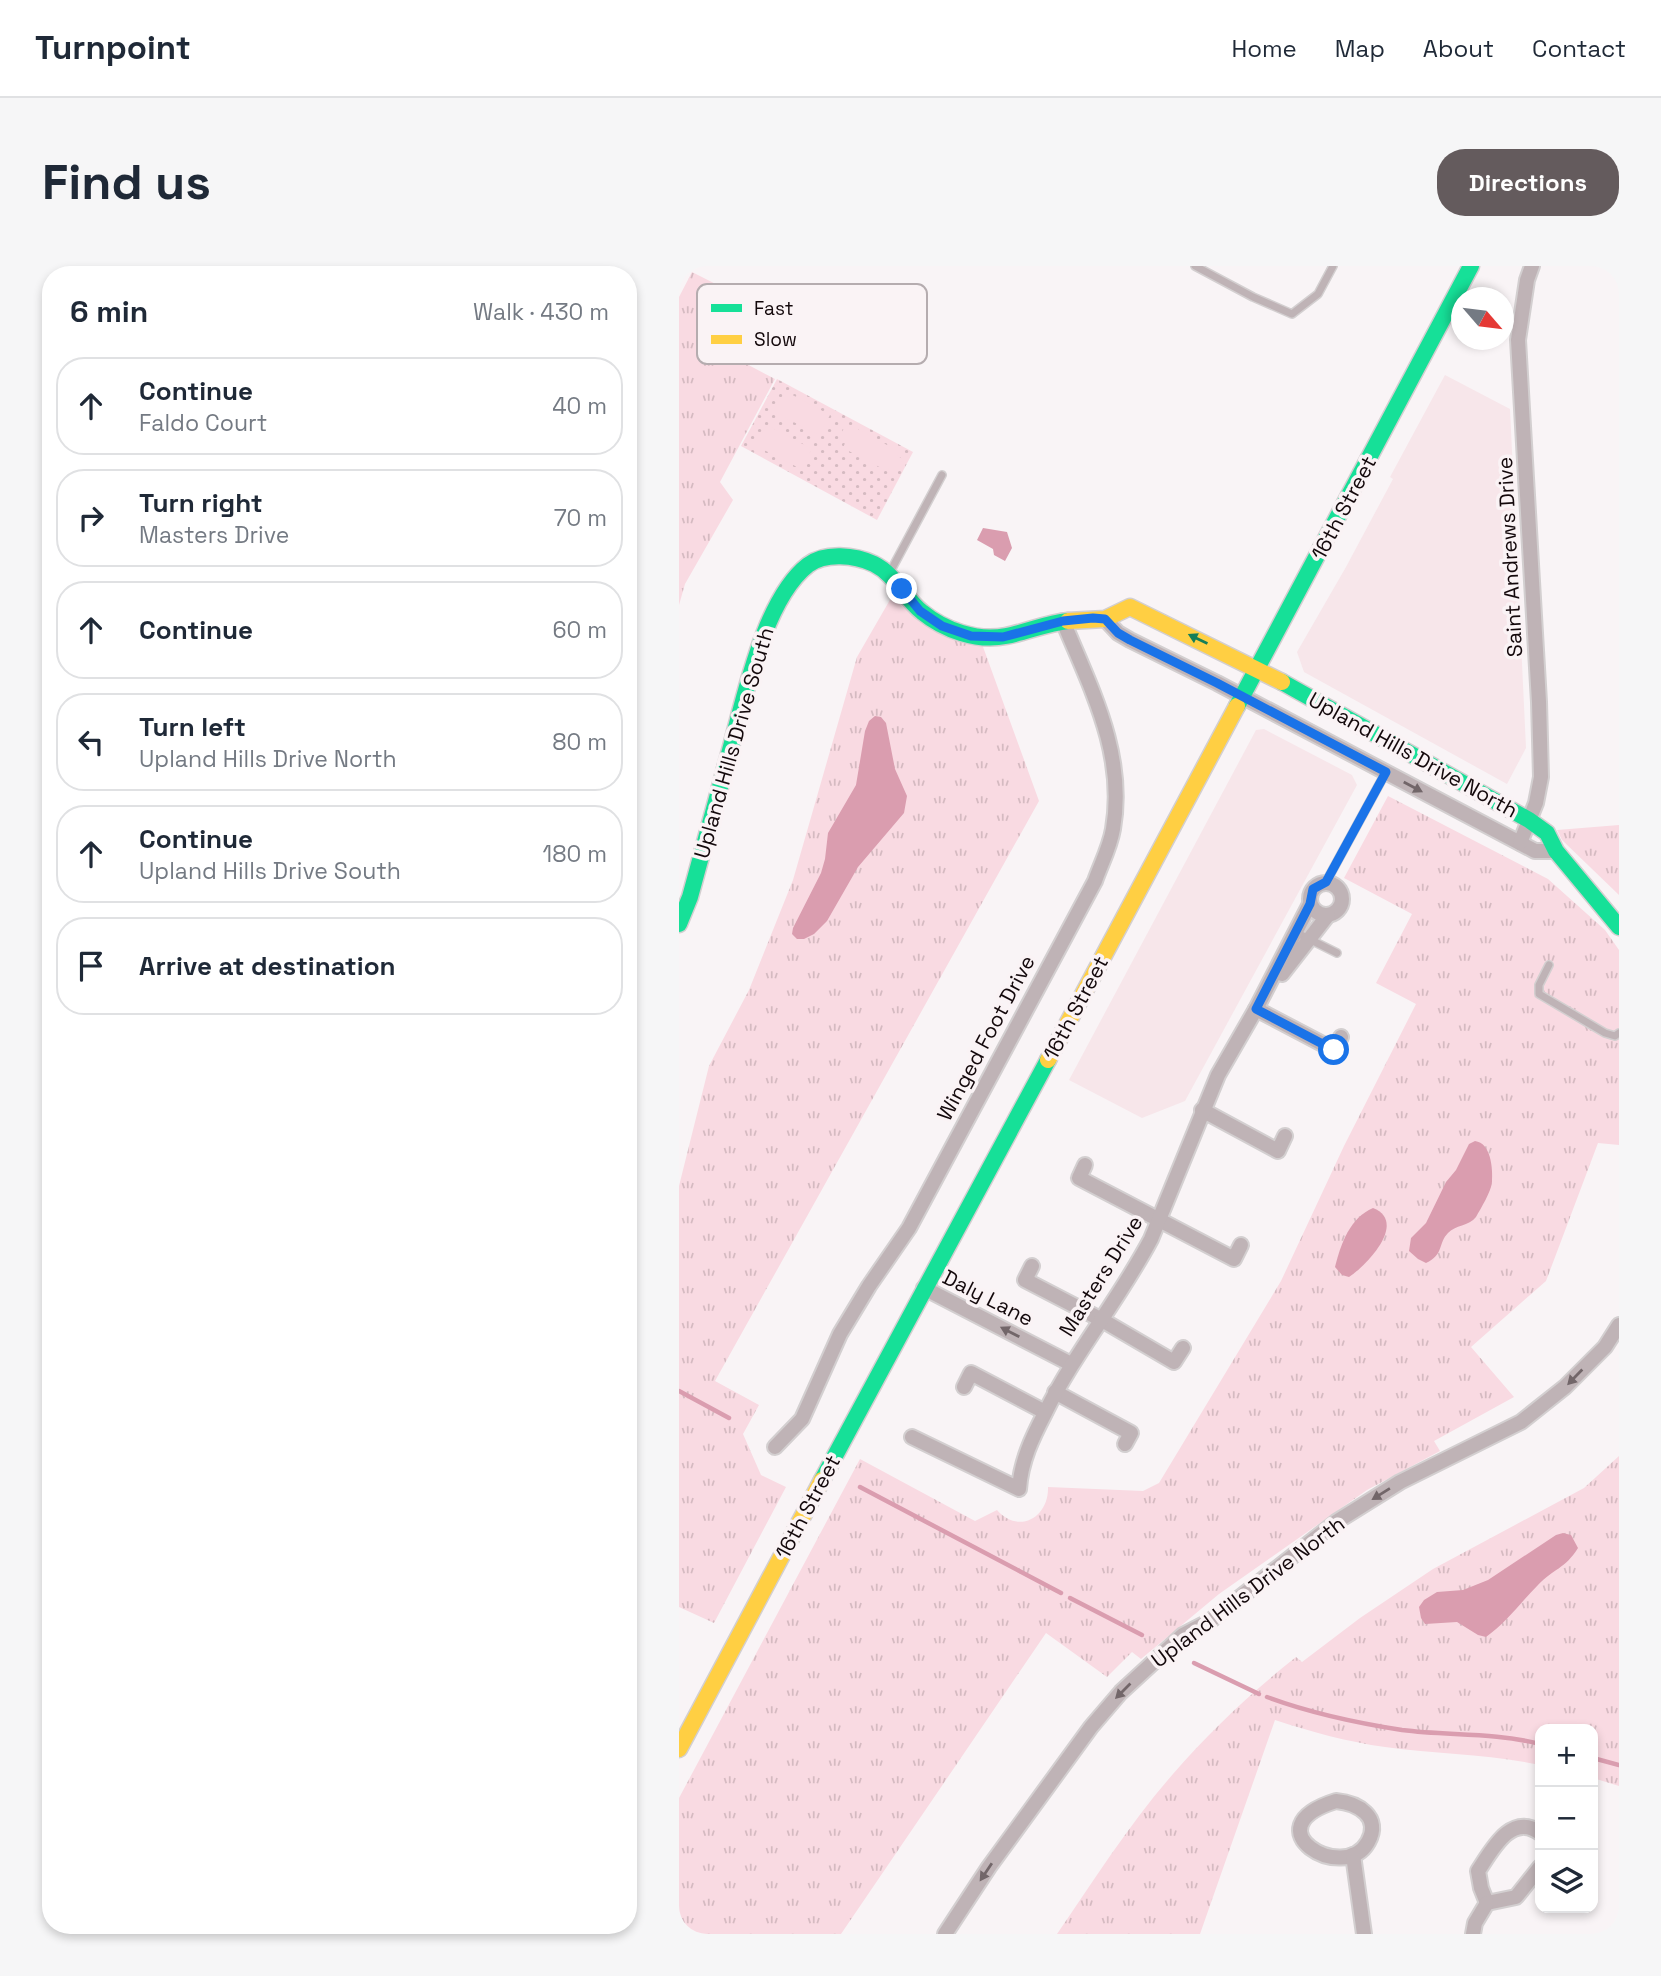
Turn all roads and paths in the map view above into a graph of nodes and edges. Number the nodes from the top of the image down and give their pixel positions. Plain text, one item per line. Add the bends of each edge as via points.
1 (1195, 266) edge
2 (1333, 266) edge
3 (1471, 266) edge
4 (1532, 266) edge
5 (942, 475) dead end
6 (889, 574) junction
7 (1105, 619) junction
8 (1063, 621) junction
9 (1259, 669) junction
10 (1244, 697) junction
11 (1386, 772) junction
12 (1529, 820) junction
13 (1520, 843) junction
14 (1556, 851) junction
15 (1326, 882) junction
16 (1310, 904) junction
17 (1328, 915) junction
18 (679, 924) edge
19 (1619, 927) edge
20 (1302, 936) junction
21 (1337, 953) dead end
22 (1549, 965) dead end
23 (1256, 1009) junction
24 (1619, 1033) edge
25 (1341, 1037) dead end
26 (1202, 1110) junction
27 (1285, 1136) dead end
28 (1085, 1165) dead end
29 (1160, 1221) junction
30 (1241, 1245) dead end
31 (1032, 1266) dead end
32 (924, 1288) junction
33 (1102, 1320) junction
34 (1619, 1325) edge
35 (1183, 1348) dead end
36 (1071, 1364) junction
37 (964, 1387) dead end
38 (1055, 1392) junction
39 (1045, 1412) junction
40 (912, 1437) dead end
41 (1125, 1444) dead end
42 (775, 1447) dead end
43 (679, 1749) edge
44 (1535, 1829) edge
45 (1353, 1855) junction
46 (1535, 1873) edge
47 (1487, 1903) junction
48 (945, 1934) edge
49 (1364, 1934) edge
50 (1473, 1934) edge

1 - 2 lane via 1292,314 1318,294
3 - 9 main road, 16th Street
4 - 12 street, Saint Andrews Drive via 1518,340 1541,752 1539,792
5 - 6 lane
6 - 8 main road, Upland Hills Drive South via 920,611 942,626 971,636 1003,637
6 - 18 main road, Upland Hills Drive South via 859,558 820,559 792,582 776,607 756,655
7 - 8 main road, Upland Hills Drive South
9 -> 7 main road, Upland Hills Drive South via 1130,607
7 - 10 street via 1130,640
8 - 42 street, Winged Foot Drive via 1105,723 1117,777 1113,831 1095,881 909,1228 840,1334 802,1419
9 - 10 main road, 16th Street
9 - 12 main road, Upland Hills Drive North
10 - 11 street, Upland Hills Drive North
10 - 32 main road, 16th Street
11 -> 13 street, Upland Hills Drive North
11 - 15 lane
12 - 13 street, Saint Andrews Drive
12 - 14 main road, Upland Hills Drive North via 1547,833
13 - 14 street, Upland Hills Drive North via 1535,851
14 - 19 main road, Upland Hills Drive North
15 - 16 street, Masters Drive via 1313,889
15 - 17 street, Masters Drive via 1340,890 1342,901
16 - 17 street via 1317,913
16 - 20 street, Masters Drive
17 - 20 street, Masters Drive
20 - 21 lane
20 - 23 street, Masters Drive
22 - 24 lane via 1539,994 1605,1032
23 - 25 street via 1334,1050
23 - 26 street, Masters Drive
26 - 27 street via 1277,1151
26 - 29 street, Masters Drive
28 - 29 street via 1079,1178
29 - 30 street via 1234,1259
29 - 33 street, Masters Drive
31 - 33 street via 1025,1280
36 -> 32 street, Daly Lane
32 - 43 main road, 16th Street
33 - 35 street via 1174,1363
33 - 36 street, Masters Drive
34 -> 48 street, Upland Hills Drive North via 1605,1347 1565,1387 1521,1422 1400,1482 1336,1522 1210,1621 1174,1643 1091,1727
36 - 38 street, Masters Drive
37 - 39 street via 971,1373
38 - 39 street, Masters Drive
38 - 41 street via 1131,1433
39 - 40 street, Masters Drive via 1024,1458 1019,1489
44 - 47 street via 1509,1829 1494,1846 1478,1871
45 - 45 street via 1362,1850 1373,1827 1360,1807 1336,1801 1321,1805 1301,1821 1299,1833 1311,1850 1334,1857
45 - 49 street
46 - 47 street via 1515,1897
47 - 50 street

